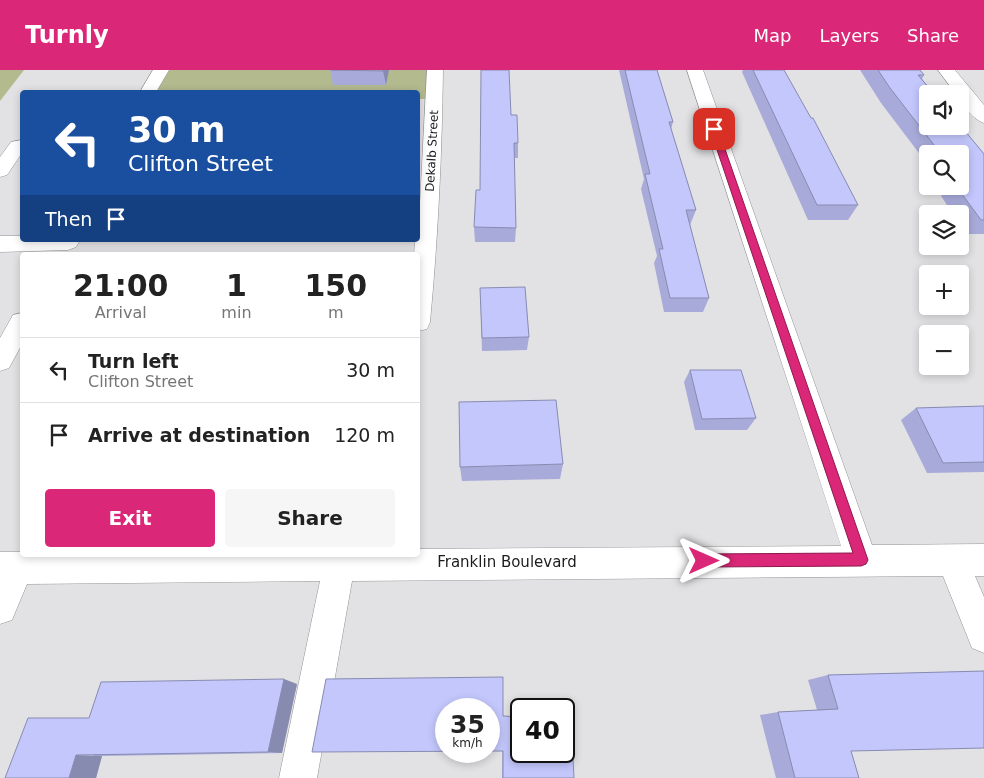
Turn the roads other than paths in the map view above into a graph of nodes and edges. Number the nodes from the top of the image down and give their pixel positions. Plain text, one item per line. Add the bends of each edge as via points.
1 (161, 70) edge
2 (435, 70) edge
3 (695, 70) edge
4 (946, 70) edge
5 (149, 90) edge
6 (984, 117) edge
7 (20, 146) edge
8 (0, 171) edge
9 (0, 244) edge
10 (66, 246) edge
11 (420, 305) edge
12 (20, 326) edge
13 (0, 361) edge
14 (388, 559) edge
15 (861, 560) junction
16 (952, 560) junction
17 (984, 560) edge
18 (339, 564) junction
19 (9, 568) edge
20 (0, 608) edge
21 (984, 636) edge
22 (298, 778) edge

1 - 5 street
2 - 11 street, Dekalb Street via 434,142
3 - 15 street
4 - 6 street
7 - 8 street
9 - 10 street
12 - 13 street
14 - 15 street, Franklin Boulevard
14 - 18 street, Franklin Boulevard
15 - 16 street, Franklin Boulevard
16 - 17 street, Franklin Boulevard
16 - 21 street
18 - 19 street, Franklin Boulevard
18 - 22 street
19 - 20 street

